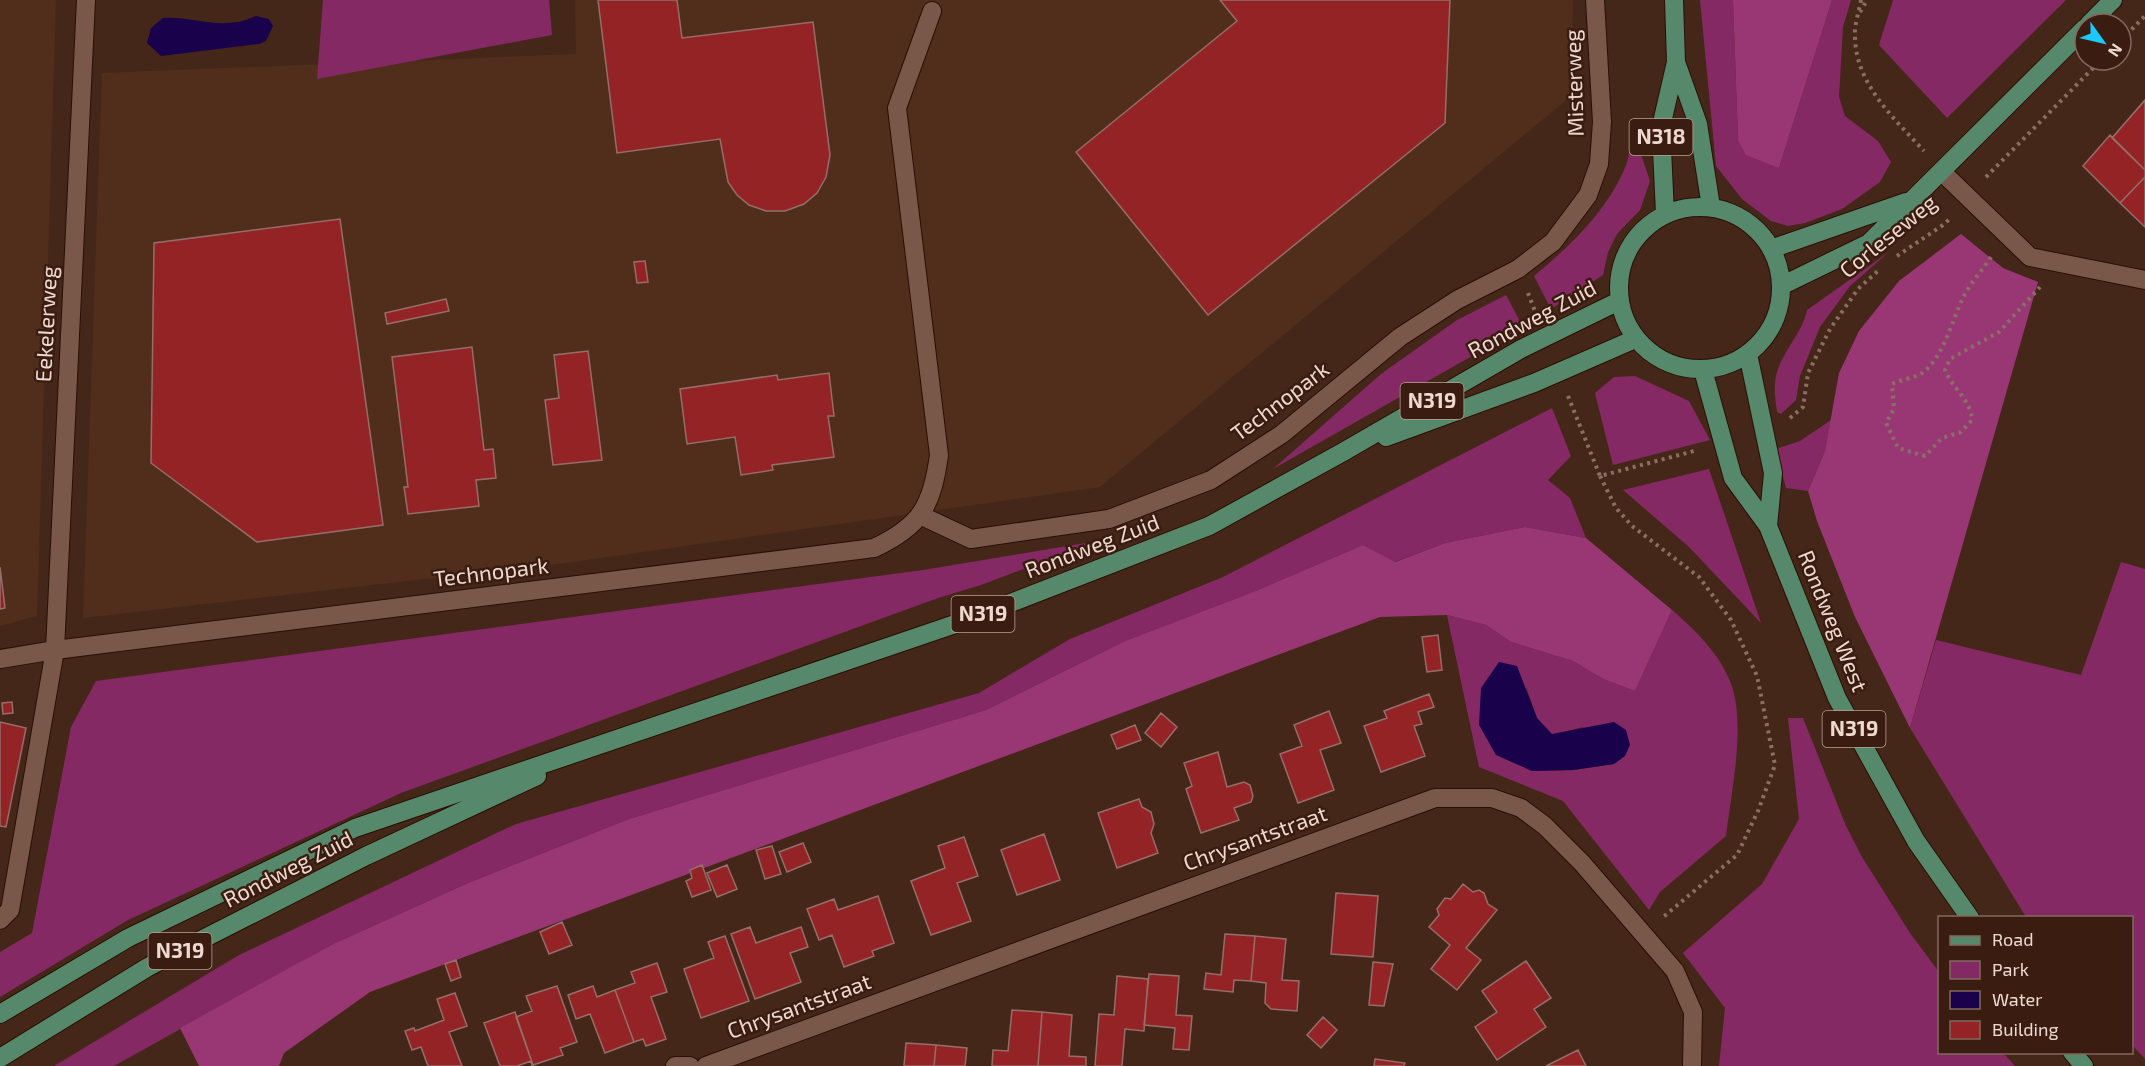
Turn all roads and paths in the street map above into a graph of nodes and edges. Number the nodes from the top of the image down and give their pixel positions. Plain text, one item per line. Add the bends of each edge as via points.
1 (86, 0) edge
2 (1595, 0) edge
3 (1674, 0) edge
4 (1861, 0) edge
5 (1868, 0) edge
6 (2113, 0) edge
7 (932, 11) dead end
8 (2101, 12) edge
9 (1858, 15) junction
10 (2145, 16) edge
11 (2133, 28) edge
12 (2073, 40) edge
13 (1676, 62) junction
14 (2089, 72) edge
15 (1599, 164) joint
16 (1942, 172) junction
17 (1913, 199) junction
18 (1968, 199) junction
19 (1711, 207) junction
20 (1665, 214) junction
21 (2004, 233) junction
22 (1771, 249) junction
23 (1893, 259) dead end
24 (1886, 264) dead end
25 (2059, 264) junction
26 (1518, 268) junction
27 (2145, 280) edge
28 (1781, 286) junction
29 (1619, 301) junction
30 (1546, 338) junction
31 (1635, 339) junction
32 (1748, 354) junction
33 (1702, 370) junction
34 (1558, 371) junction
35 (1763, 430) junction
36 (1723, 444) junction
37 (1343, 453) junction
38 (1600, 476) junction
39 (922, 516) junction
40 (1768, 526) junction
41 (55, 650) junction
42 (0, 659) edge
43 (610, 744) junction
44 (1969, 916) edge
45 (0, 920) edge
46 (1642, 934) junction
47 (0, 1014) edge
48 (2073, 1054) edge
49 (0, 1058) edge
50 (675, 1066) edge
51 (690, 1066) edge
52 (706, 1066) edge
53 (1692, 1066) edge
54 (2084, 1066) edge

1 - 41 street, Eekelerweg
2 - 15 street, Misterweg via 1602,122
3 - 13 main road, N318
4 - 9 path
5 - 9 path
6 - 8 main road
7 - 39 street, Technopark via 897,108 939,455
9 - 16 path via 1856,48 1862,72 1875,96
10 - 11 path
12 - 16 main road, Corleseweg
13 - 19 main road, N318 via 1698,124
13 - 20 main road, N318 via 1661,127
14 - 18 path, Corleseweg via 1995,165
15 - 26 street, Technopark via 1588,195 1554,242
16 - 17 main road, Corleseweg
16 - 18 street
17 - 22 main road, Corleseweg
17 - 28 main road, Corleseweg via 1869,243
18 - 21 street
18 - 23 path, Corleseweg via 1943,225
19 - 20 main road via 1688,207
19 - 22 main road via 1736,215 1756,229
20 - 29 main road via 1644,229 1628,250 1619,275
21 - 25 street via 2030,257
21 - 25 path via 1964,295 1933,362 1915,378 1892,384 1894,410 1886,423 1898,448 1925,456 1942,438 1961,432 1972,420 1971,410 1950,384 1946,370 1950,359 1999,332
22 - 28 main road via 1779,267
24 - 35 path, Corleseweg via 1858,289 1830,329 1808,373 1803,407 1787,421
25 - 27 street
26 - 30 path
26 - 39 street, Technopark via 1457,300 1400,337 1282,434 1211,480 1109,519 971,539
28 - 32 main road via 1778,312 1767,335
29 - 30 main road, Rondweg Zuid / N319
29 - 31 main road via 1624,321
30 - 37 main road, Rondweg Zuid / N319
31 - 33 main road via 1665,362
31 - 34 main road, Rondweg Zuid / N319
32 - 33 main road via 1727,365
32 - 35 main road, Rondweg West / N319
33 - 36 main road, Rondweg West / N319
34 - 37 main road, Rondweg Zuid / N319
34 - 38 path
35 - 40 main road, Rondweg West / N319 via 1773,473
36 - 38 path
36 - 40 main road, Rondweg West / N319 via 1733,478
37 - 43 main road, Rondweg Zuid / N319 via 1209,526 967,620
38 - 46 path via 1616,508 1632,526 1699,577 1731,620 1757,676 1775,765 1737,855
39 - 41 street, Technopark via 900,536 874,548
40 - 44 main road, Rondweg West / N319 via 1837,698 1916,841
41 - 42 street, Technopark
41 - 45 street, Eekelerweg via 10,910
43 - 47 main road, Rondweg Zuid / N319 via 483,782 355,828 128,938
43 - 49 main road, Rondweg Zuid / N319 via 366,856 148,967
46 - 52 street, Chrysantstraat via 1582,863 1545,825 1521,808 1492,798 1435,798
46 - 53 street, Chrysantstraat via 1675,971 1693,1012
48 - 54 main road
50 - 51 street

